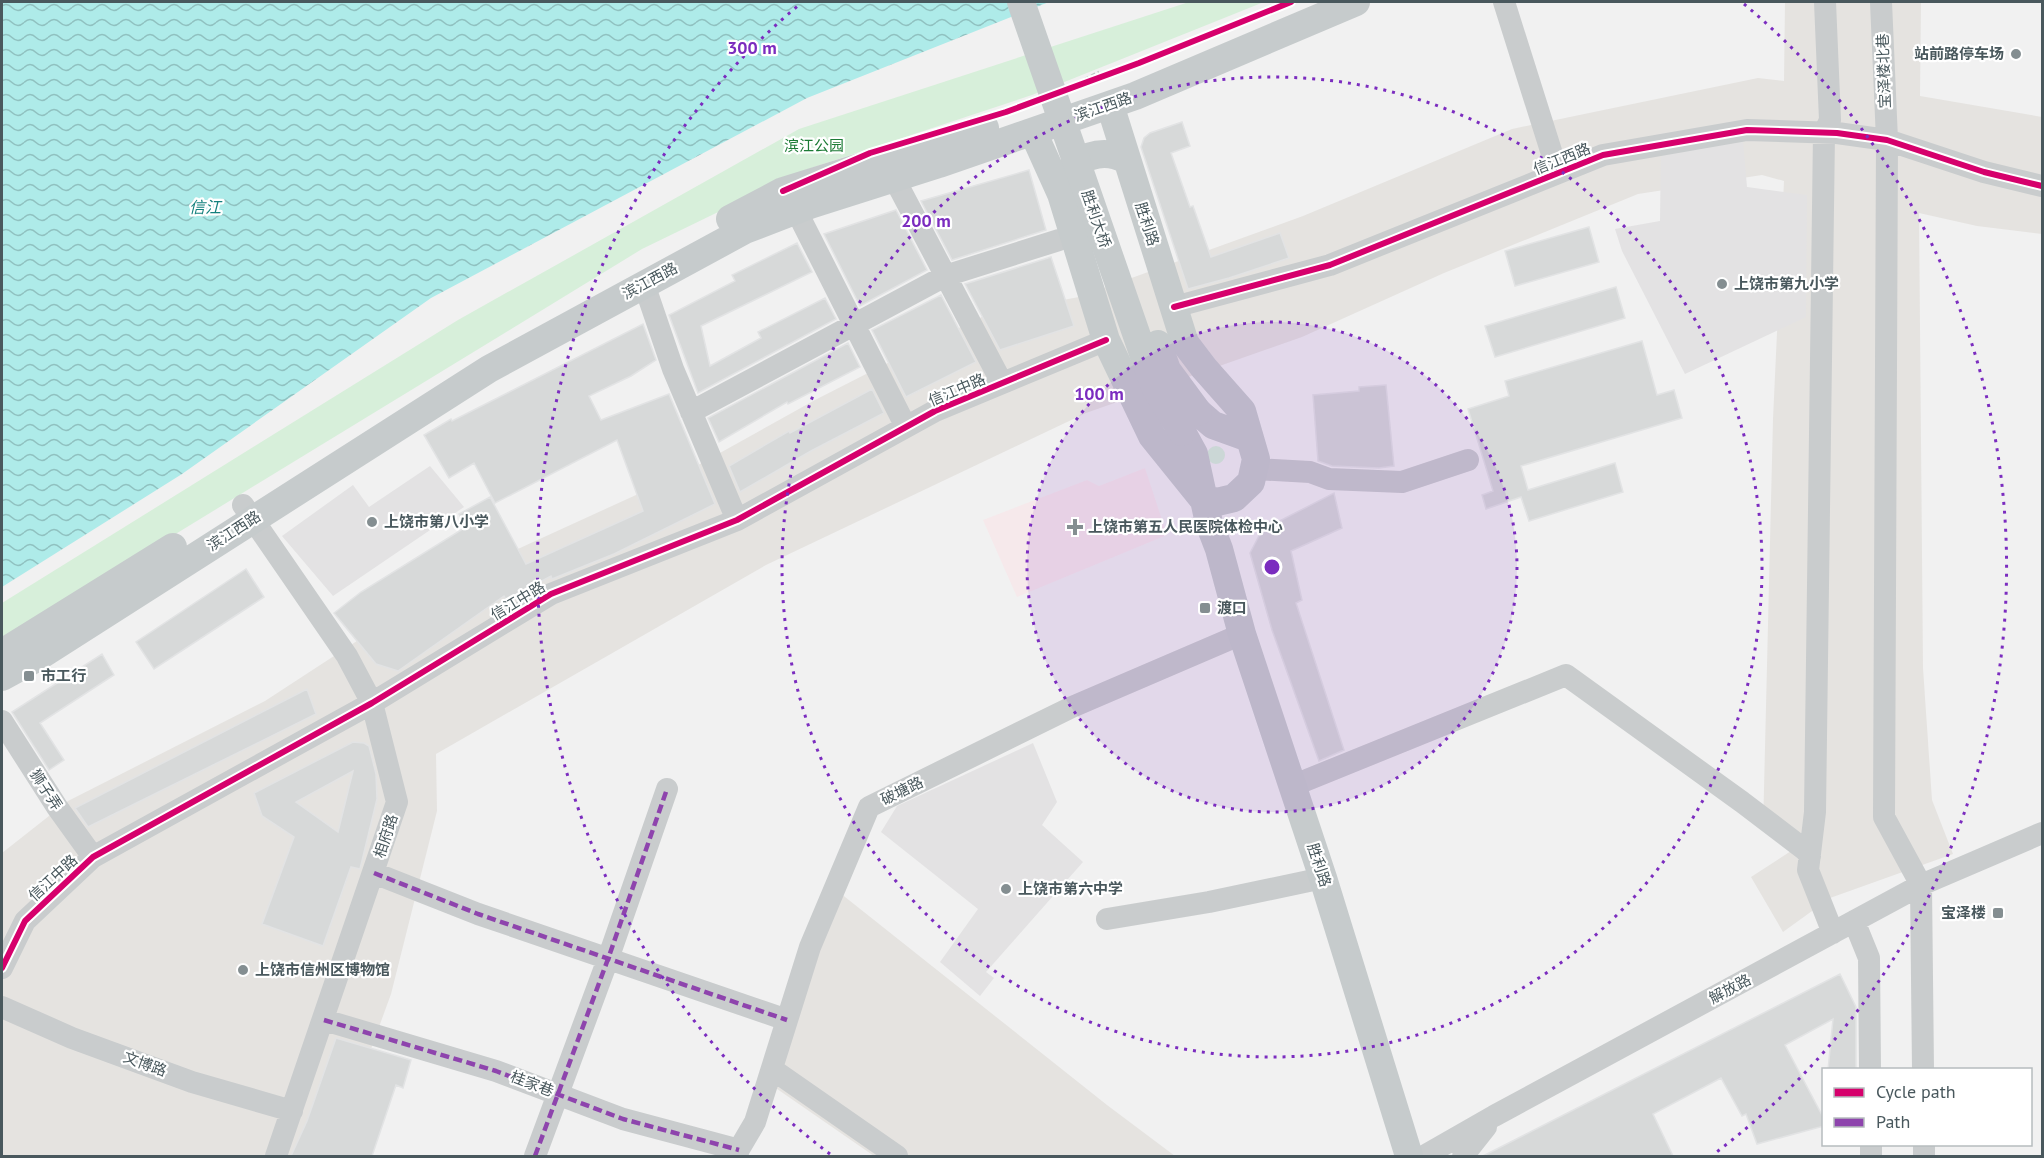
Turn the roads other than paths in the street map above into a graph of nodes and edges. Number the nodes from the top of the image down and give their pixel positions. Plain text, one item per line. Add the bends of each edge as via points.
1 (1021, 2) edge
2 (1040, 2) edge
3 (1319, 2) edge
4 (1356, 2) edge
5 (1504, 2) edge
6 (1825, 2) edge
7 (1881, 2) edge
8 (1110, 105) junction
9 (1033, 132) junction
10 (1830, 133) junction
11 (1887, 140) junction
12 (1126, 172) junction
13 (1558, 173) junction
14 (894, 178) junction
15 (2043, 186) edge
16 (1067, 204) junction
17 (796, 210) junction
18 (1059, 240) dead end
19 (945, 276) junction
20 (644, 284) junction
21 (1174, 307) junction
22 (854, 325) junction
23 (1106, 340) junction
24 (1002, 383) junction
25 (691, 412) junction
26 (1190, 422) junction
27 (906, 427) junction
28 (1249, 438) junction
29 (1468, 460) dead end
30 (1254, 469) junction
31 (1202, 498) junction
32 (1234, 498) junction
33 (248, 512) junction
34 (736, 520) junction
35 (1226, 574) junction
36 (1242, 634) junction
37 (2, 653) edge
38 (2, 677) edge
39 (372, 703) junction
40 (2, 721) edge
41 (1292, 786) junction
42 (667, 789) dead end
43 (2043, 833) edge
44 (1810, 856) junction
45 (93, 857) junction
46 (374, 873) junction
47 (1323, 878) junction
48 (1921, 885) junction
49 (1107, 919) dead end
50 (1854, 921) junction
51 (1833, 933) junction
52 (608, 959) junction
53 (2, 968) edge
54 (2, 1007) edge
55 (324, 1020) junction
56 (787, 1020) junction
57 (772, 1068) junction
58 (1870, 1068) edge
59 (1923, 1068) edge
60 (558, 1095) junction
61 (292, 1111) junction
62 (1494, 1116) junction
63 (737, 1153) edge
64 (276, 1156) edge
65 (535, 1156) edge
66 (897, 1156) edge
67 (1409, 1156) edge
68 (1424, 1156) edge
69 (1463, 1156) edge

1 - 26 main road, 胜利大桥, bridge via 1154,385
2 - 26 main road, 胜利大桥, bridge via 1167,370
3 - 33 main road, 滨江西路 via 1153,73 783,191 636,267
4 - 8 main road, 滨江西路
5 - 13 street
6 - 10 street
7 - 11 street, 宝泽楼北巷
8 - 9 main road, 滨江西路
8 - 12 main road, 胜利路
9 - 14 main road, 滨江西路
9 - 16 main road
10 - 11 street, 信江西路
10 - 13 street, 信江西路 via 1747,130 1603,155
10 - 44 street via 1815,812
11 - 15 street, 信江西路 via 1984,172
11 - 48 street, 宝泽楼北巷 via 1884,817
12 - 16 main road via 1116,154 1093,155 1075,164 1067,175
12 - 21 main road, 胜利路 via 1153,259
13 - 21 street, 信江西路 via 1330,265
14 - 17 main road, 滨江西路
14 - 19 street
16 - 23 main road via 1096,287
17 - 20 main road, 滨江西路 via 745,230
17 - 22 street
18 - 19 street
19 - 22 street
19 - 24 street
20 - 25 street via 672,369
20 - 33 main road, 滨江西路 via 489,369
21 - 28 main road, 胜利路 via 1185,343 1242,411
22 - 25 street
22 - 27 street
23 - 24 street, 信江中路
23 - 31 main road via 1152,436
24 - 27 street, 信江中路
25 - 34 street
26 - 28 main road
26 - 31 main road
27 - 34 street, 信江中路
28 - 30 main road via 1256,459
29 - 30 street via 1402,482 1329,479 1310,472
30 - 32 main road via 1251,482
31 - 32 main road via 1217,502
31 - 35 main road
32 - 35 main road via 1227,519
33 - 37 main road, 滨江西路
33 - 38 main road, 滨江西路 via 35,659
33 - 39 street, 相府路 via 347,656
34 - 39 street, 信江中路 via 551,594
35 - 36 main road, 胜利路
36 - 41 main road, 胜利路
36 - 56 street, 破塘路 via 1072,706 869,807 810,947
39 - 45 street, 信江中路
39 - 46 street, 相府路 via 397,802
40 - 45 street, 狮子弄
41 - 44 street via 1566,675
41 - 47 main road, 胜利路
42 - 52 street
43 - 48 street, 解放路
44 - 51 street via 1808,870
45 - 53 street, 信江中路 via 25,921
46 - 52 street
46 - 55 street, 相府路
47 - 49 street
47 - 67 main road, 胜利路
48 - 50 street, 解放路
48 - 59 street
50 - 51 street, 解放路
50 - 58 street via 1869,958
51 - 62 street, 解放路
52 - 56 street
52 - 60 street
54 - 61 street, 文博路 via 72,1038 181,1078
55 - 60 street, 桂家巷 via 496,1071
55 - 61 street, 相府路
56 - 57 street, 破塘路
57 - 63 street, 破塘路 via 755,1122
57 - 66 street
60 - 63 street, 桂家巷
60 - 65 street
61 - 64 street, 相府路
62 - 68 street, 解放路
62 - 69 street

